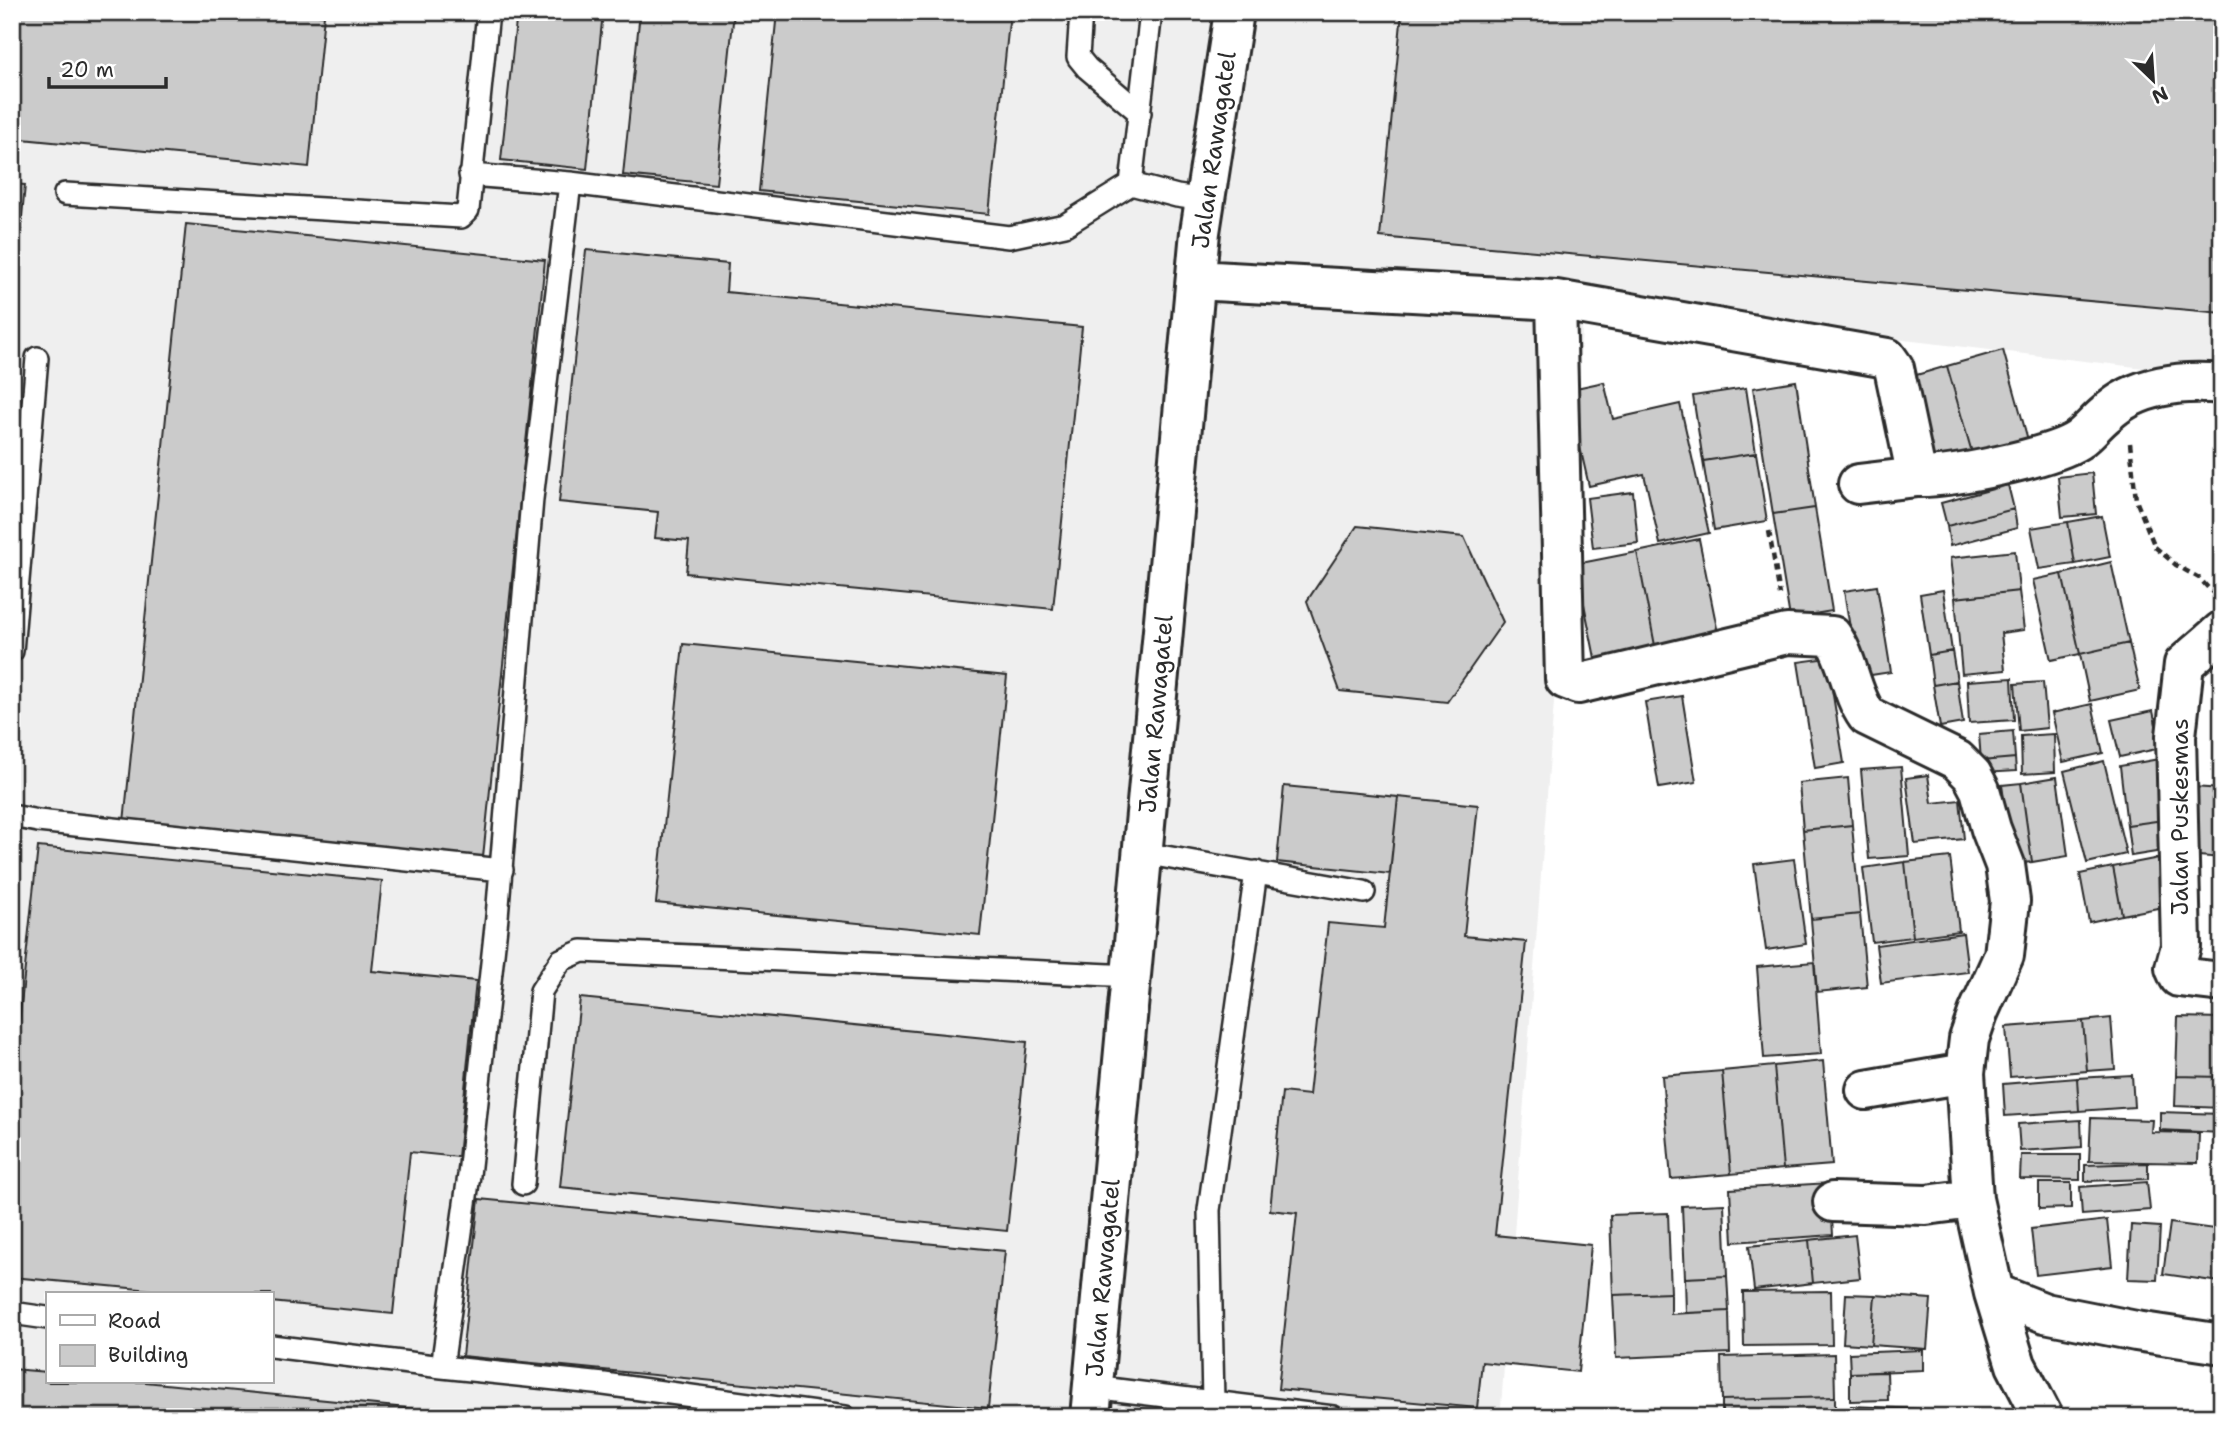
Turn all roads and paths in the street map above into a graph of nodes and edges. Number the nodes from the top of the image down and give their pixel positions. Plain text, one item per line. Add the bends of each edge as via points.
1 (488, 12) edge
2 (1081, 12) edge
3 (1151, 12) edge
4 (1234, 12) edge
5 (1140, 113) junction
6 (470, 175) junction
7 (570, 183) junction
8 (1131, 184) junction
9 (65, 194) dead end
10 (1205, 200) junction
11 (1196, 280) junction
12 (1556, 300) junction
13 (37, 358) dead end
14 (2222, 384) edge
15 (2106, 414) junction
16 (1917, 477) junction
17 (1858, 484) dead end
18 (1769, 531) dead end
19 (2220, 615) edge
20 (1787, 634) junction
21 (12, 651) edge
22 (12, 816) edge
23 (1143, 853) junction
24 (502, 870) junction
25 (1256, 872) junction
26 (1364, 892) dead end
27 (1132, 976) junction
28 (2222, 982) edge
29 (1965, 1073) junction
30 (1866, 1090) dead end
31 (523, 1184) dead end
32 (1973, 1199) junction
33 (1833, 1202) dead end
34 (1994, 1293) junction
35 (12, 1313) edge
36 (46, 1318) edge
37 (2222, 1344) edge
38 (273, 1346) edge
39 (442, 1367) junction
40 (1092, 1402) edge
41 (1213, 1402) junction
42 (845, 1417) edge
43 (1333, 1417) edge
44 (2043, 1417) edge

1 - 6 lane
2 - 5 lane via 1077,57
3 - 5 lane
4 - 10 street, Jalan Rawagatel
5 - 8 lane
6 - 7 lane
6 - 9 lane via 468,210 461,217
7 - 8 lane via 1009,237 1065,225
7 - 24 lane via 532,499
8 - 10 lane
10 - 11 street, Jalan Rawagatel
11 - 12 street
11 - 23 street, Jalan Rawagatel
12 - 16 street via 1887,358 1894,368
12 - 20 street via 1565,678 1578,684
13 - 21 lane
14 - 15 street via 2193,381 2156,388 2128,397
15 - 16 street via 2061,448 1933,478
15 - 19 path via 2129,438 2136,500 2155,547 2200,578
16 - 17 street
18 - 20 path
19 - 28 street, Jalan Puskesmas via 2184,664 2176,736 2181,946 2175,968 2179,977
20 - 29 street via 1832,636 1867,716 1957,760 1980,790 2005,865 2010,901 2004,955 1969,1039
22 - 24 lane
23 - 25 lane
23 - 27 street, Jalan Rawagatel
24 - 39 lane via 469,1175
25 - 26 lane
25 - 41 lane via 1209,1210
27 - 31 lane via 582,951 561,960 541,991
27 - 40 street, Jalan Rawagatel
29 - 30 street
29 - 32 street
32 - 33 street via 1926,1205
32 - 34 street
34 - 37 street via 2045,1313
34 - 44 street via 2016,1365
35 - 36 lane
38 - 39 lane
39 - 42 lane
40 - 41 lane
41 - 43 lane

